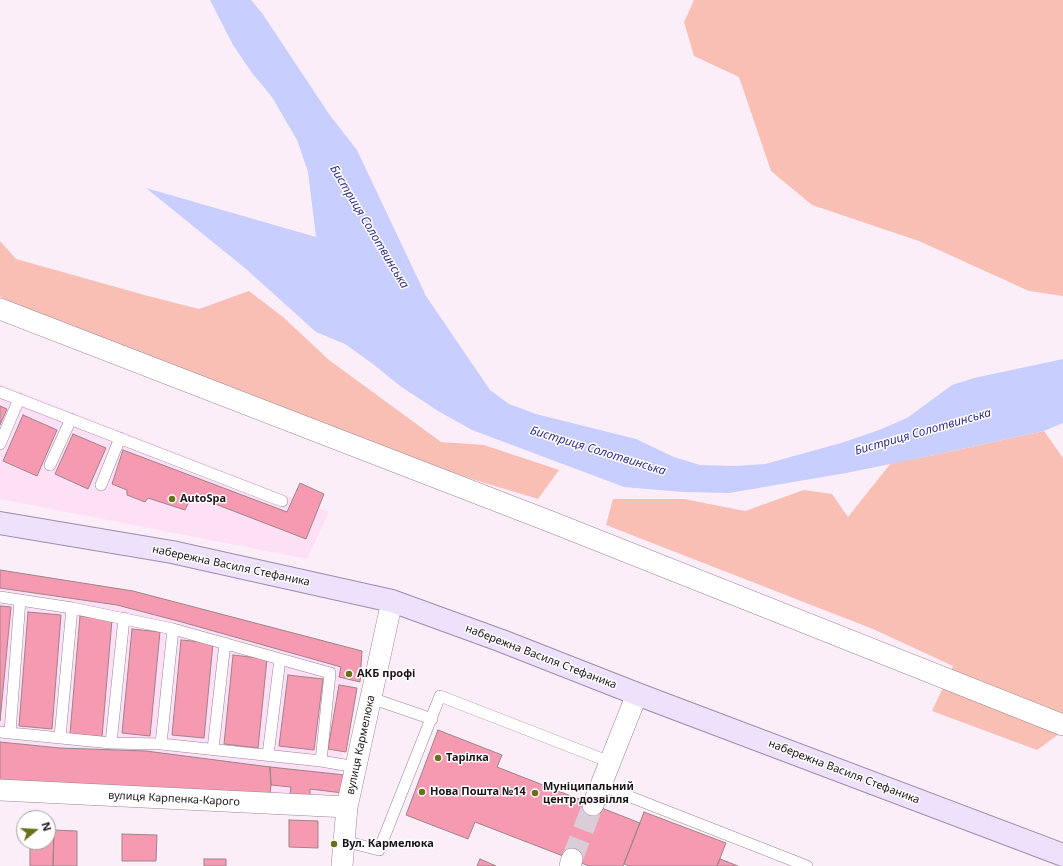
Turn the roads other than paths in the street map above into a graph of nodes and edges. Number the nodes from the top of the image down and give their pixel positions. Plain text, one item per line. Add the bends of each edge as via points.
1 (0, 309) edge
2 (0, 392) edge
3 (19, 399) junction
4 (71, 419) junction
5 (120, 438) junction
6 (0, 444) edge
7 (50, 464) dead end
8 (101, 485) dead end
9 (282, 501) dead end
10 (0, 523) edge
11 (0, 597) edge
12 (20, 600) junction
13 (392, 601) junction
14 (72, 608) junction
15 (124, 618) junction
16 (173, 630) junction
17 (225, 643) junction
18 (280, 659) junction
19 (637, 694) junction
20 (371, 698) junction
21 (432, 719) junction
22 (1063, 725) edge
23 (5, 732) edge
24 (60, 737) junction
25 (111, 743) junction
26 (162, 744) junction
27 (213, 749) junction
28 (268, 755) junction
29 (321, 761) junction
30 (610, 762) junction
31 (356, 767) junction
32 (600, 786) junction
33 (0, 790) edge
34 (593, 805) tunnel mouth
35 (347, 808) junction
36 (344, 841) junction
37 (1063, 855) edge
38 (342, 866) edge
39 (807, 866) edge

1 - 22 street via 554,523
2 - 3 lane
3 - 4 lane
3 - 6 lane
4 - 5 lane
4 - 7 lane
5 - 8 lane
5 - 9 lane
10 - 13 main road, набережна Василя Стефаника via 172,552
11 - 12 lane
12 - 14 lane
12 - 23 lane
13 - 19 main road, набережна Василя Стефаника
13 - 20 street, вулиця Кармелюка
14 - 15 lane
14 - 24 lane
15 - 16 lane
15 - 25 lane
16 - 17 lane
16 - 26 lane
17 - 18 lane
17 - 27 lane
18 - 28 lane
18 - 29 lane via 330,673
19 - 30 street
19 - 37 main road, набережна Василя Стефаника
20 - 21 lane
20 - 31 street, вулиця Кармелюка
21 - 30 lane via 440,696
21 - 36 lane via 380,850
23 - 24 lane
24 - 25 lane
25 - 26 lane
26 - 27 lane
27 - 28 lane
28 - 29 lane
29 - 31 lane
30 - 32 street
31 - 35 street, вулиця Кармелюка
32 - 34 street
32 - 39 lane
33 - 35 street, вулиця Карпенка-Карого
35 - 36 street, вулиця Кармелюка
36 - 38 street, вулиця Кармелюка

